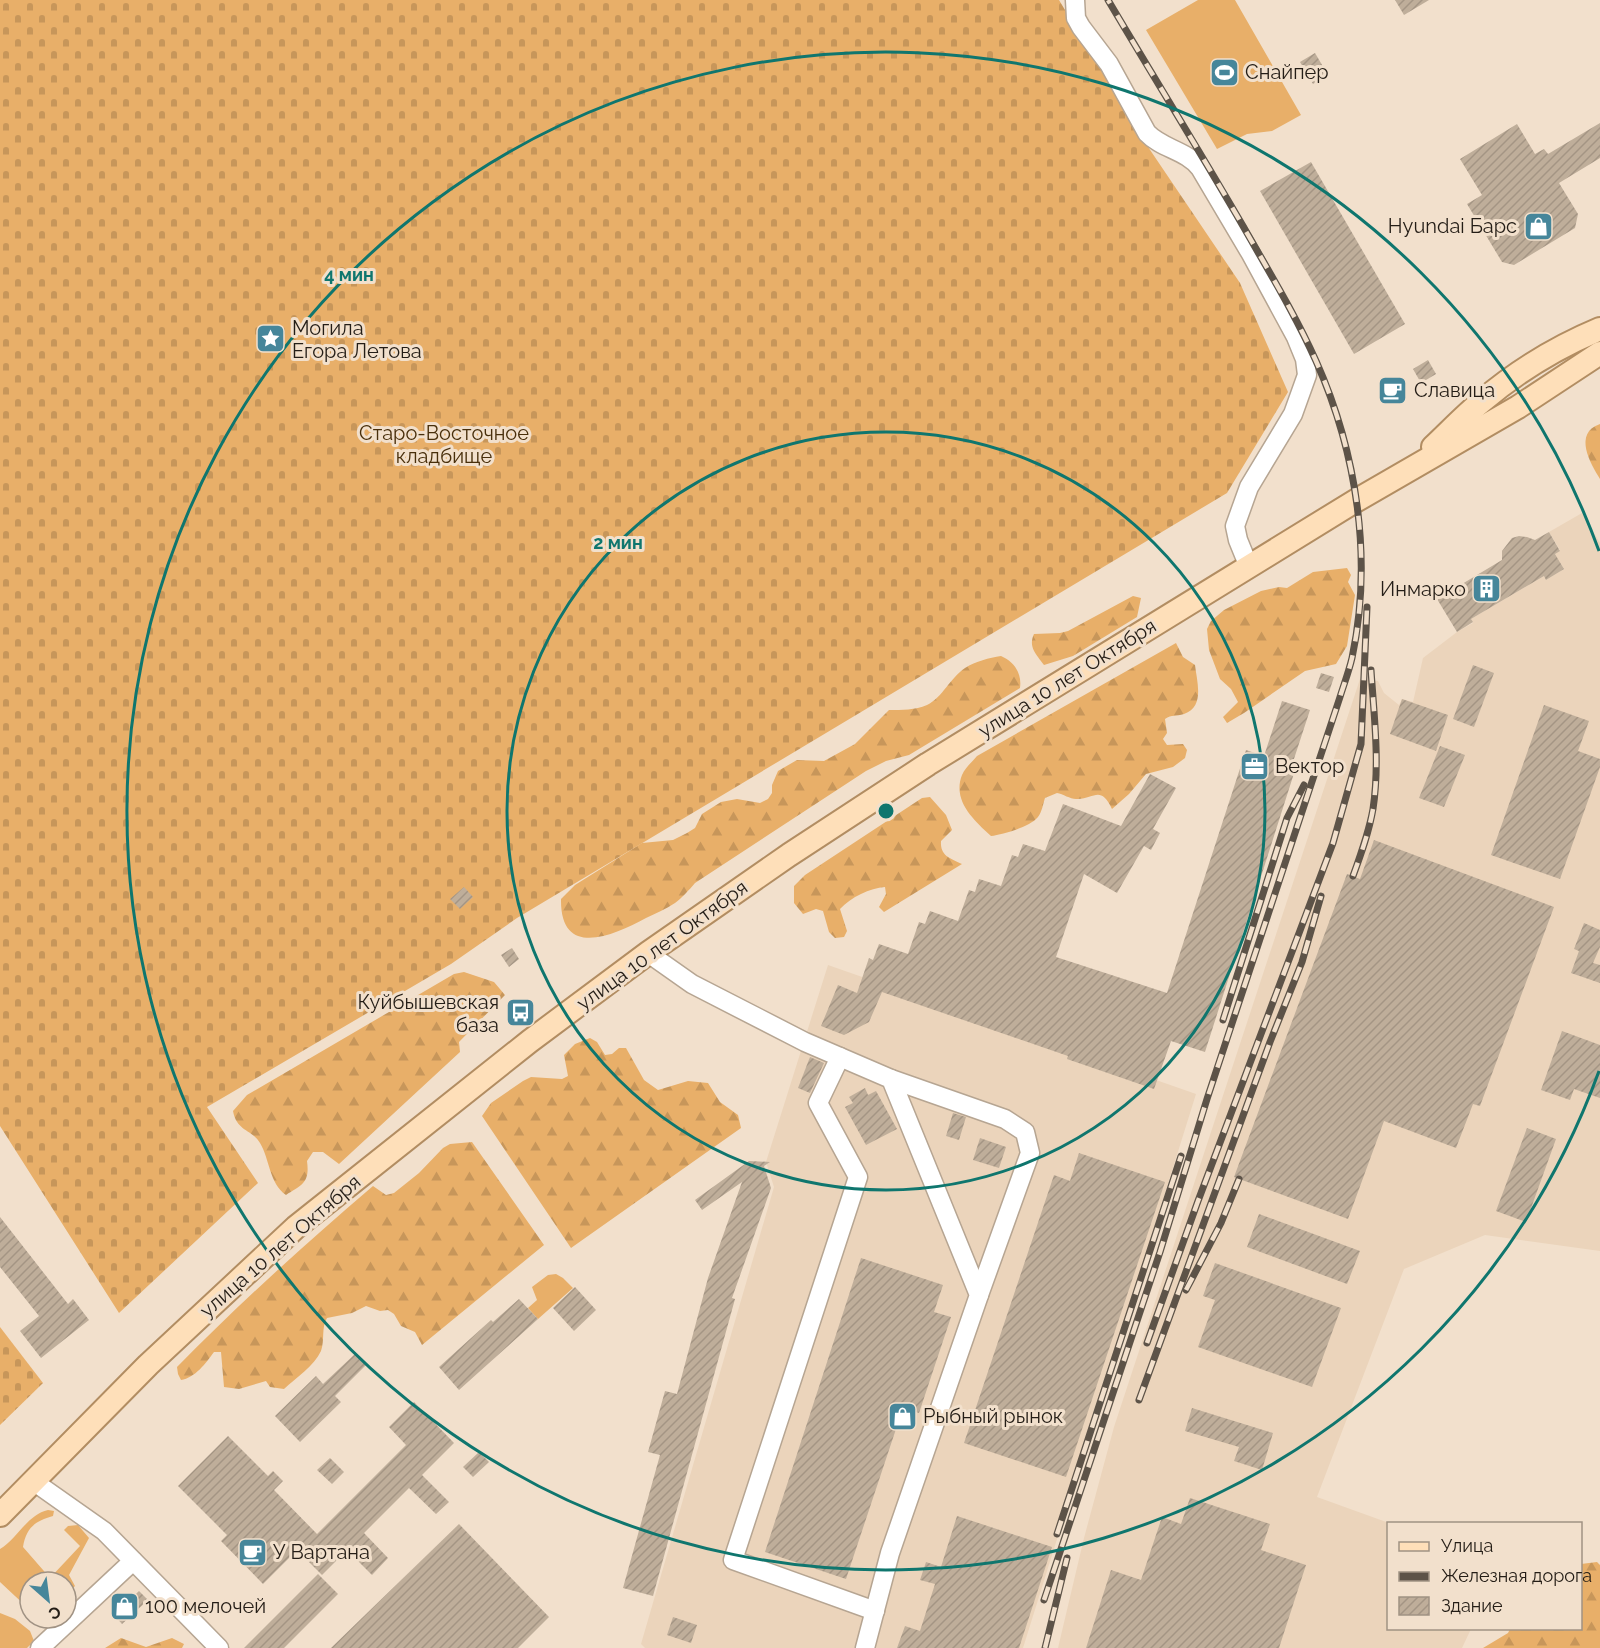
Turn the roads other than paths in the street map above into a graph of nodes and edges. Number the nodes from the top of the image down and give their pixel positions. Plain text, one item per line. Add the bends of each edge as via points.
1 (1075, 0) edge
2 (1600, 329) edge
3 (1600, 353) edge
4 (1400, 476) junction
5 (1250, 567) junction
6 (648, 953) junction
7 (840, 1057) junction
8 (891, 1079) junction
9 (979, 1295) junction
10 (33, 1481) junction
11 (0, 1515) edge
12 (133, 1561) junction
13 (875, 1611) junction
14 (40, 1648) edge
15 (219, 1648) edge
16 (865, 1648) edge

1 - 5 street via 1076,18 1109,64 1147,133 1155,142 1193,159 1200,168 1251,254 1305,359 1307,375 1293,414 1249,488 1235,526
2 - 4 main road, улица 10 лет Октября via 1562,347 1501,386
3 - 4 main road, улица 10 лет Октября via 1518,407
4 - 5 main road, улица 10 лет Октября
5 - 6 main road, улица 10 лет Октября via 928,764
6 - 7 street via 692,984
6 - 10 main road, улица 10 лет Октября via 530,1041 296,1227 148,1365
7 - 8 street
7 - 13 street via 818,1103 858,1177 733,1560
8 - 9 street
8 - 9 street via 1005,1119 1025,1132 1030,1153
9 - 13 street via 890,1553
10 - 11 main road, улица 10 лет Октября
10 - 12 street via 104,1531
12 - 14 street
12 - 15 street
13 - 16 street

